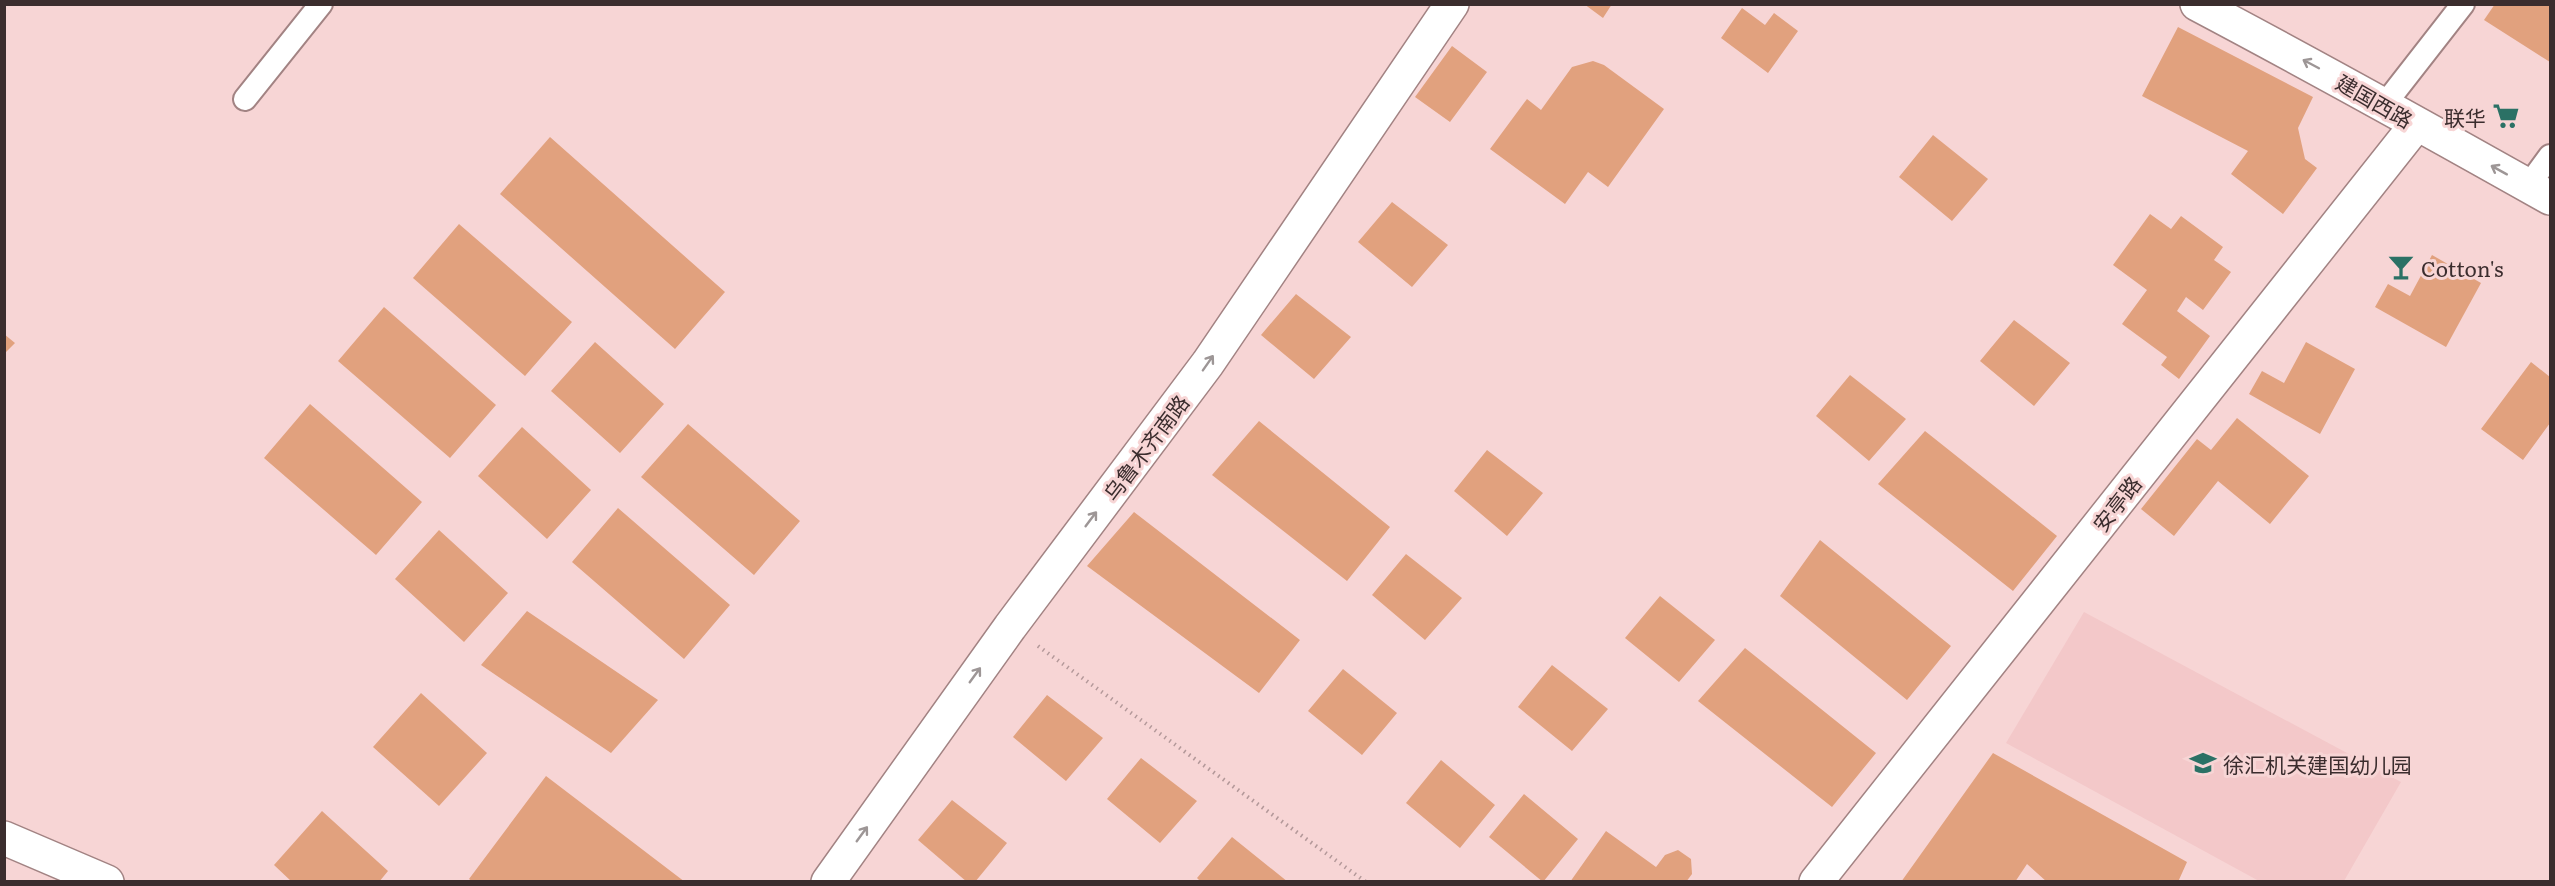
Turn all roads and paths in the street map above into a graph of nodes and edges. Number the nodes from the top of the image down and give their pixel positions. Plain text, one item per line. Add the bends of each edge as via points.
1 (321, 4) edge
2 (1452, 4) edge
3 (2197, 4) edge
4 (2463, 4) edge
5 (245, 99) dead end
6 (2385, 104) junction
7 (2416, 124) junction
8 (2550, 156) edge
9 (2539, 192) edge
10 (1010, 627) junction
11 (4, 837) edge
12 (107, 882) edge
13 (828, 882) edge
14 (1366, 882) edge
15 (1816, 882) edge

1 - 5 lane
10 -> 2 street, 乌鲁木齐南路 via 1208,363
6 -> 3 street, 建国西路
4 - 6 lane
6 - 7 street, 建国西路
9 -> 7 street, 建国西路
7 - 15 street, 安亭路
8 - 9 lane
13 -> 10 street, 乌鲁木齐南路
10 - 14 path
11 - 12 street

